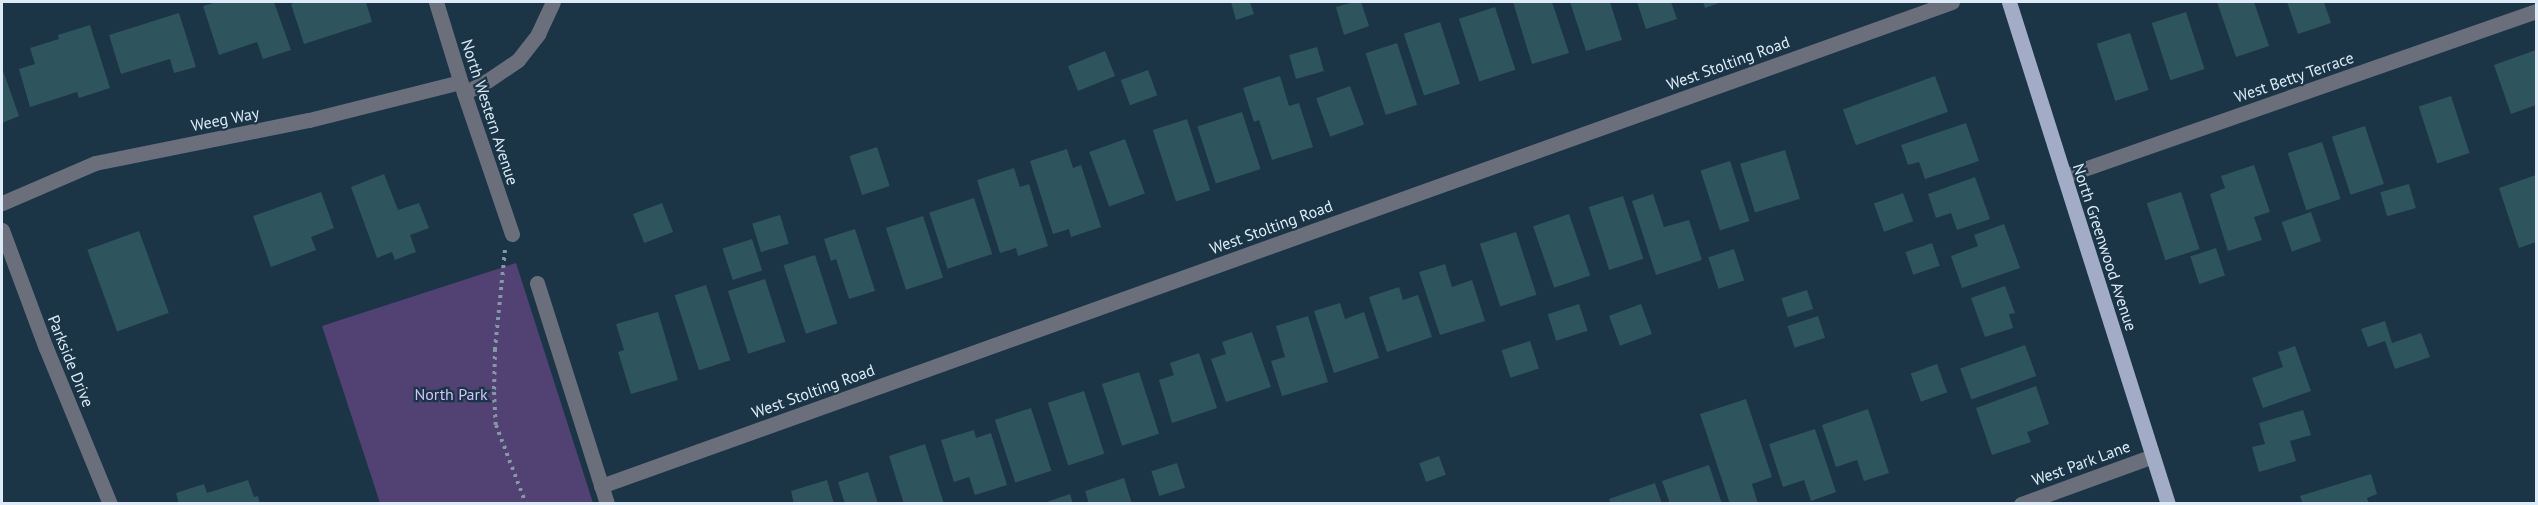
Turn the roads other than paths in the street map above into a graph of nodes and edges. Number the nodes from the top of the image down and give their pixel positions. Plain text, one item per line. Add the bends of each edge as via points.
1 (436, 2) edge
2 (553, 2) edge
3 (1952, 2) edge
4 (2009, 2) edge
5 (2536, 10) edge
6 (462, 87) junction
7 (2064, 177) junction
8 (2, 203) edge
9 (510, 227) road end
10 (2, 230) edge
11 (537, 283) dead end
12 (2153, 456) junction
13 (602, 486) junction
14 (110, 504) edge
15 (607, 504) edge
16 (2020, 504) edge
17 (2168, 504) edge

1 - 6 street, North Western Avenue
2 - 6 street, Weeg Way via 538,34 518,60 487,81
3 - 13 street, West Stolting Road
4 - 7 main road, North Greenwood Avenue
5 - 7 street, West Betty Terrace
6 - 8 street, Weeg Way via 95,163
6 - 9 street, North Western Avenue
7 - 12 main road, North Greenwood Avenue
10 - 14 street, Parkside Drive
11 - 13 street
12 - 16 street, West Park Lane
12 - 17 main road, North Greenwood Avenue
13 - 15 street

